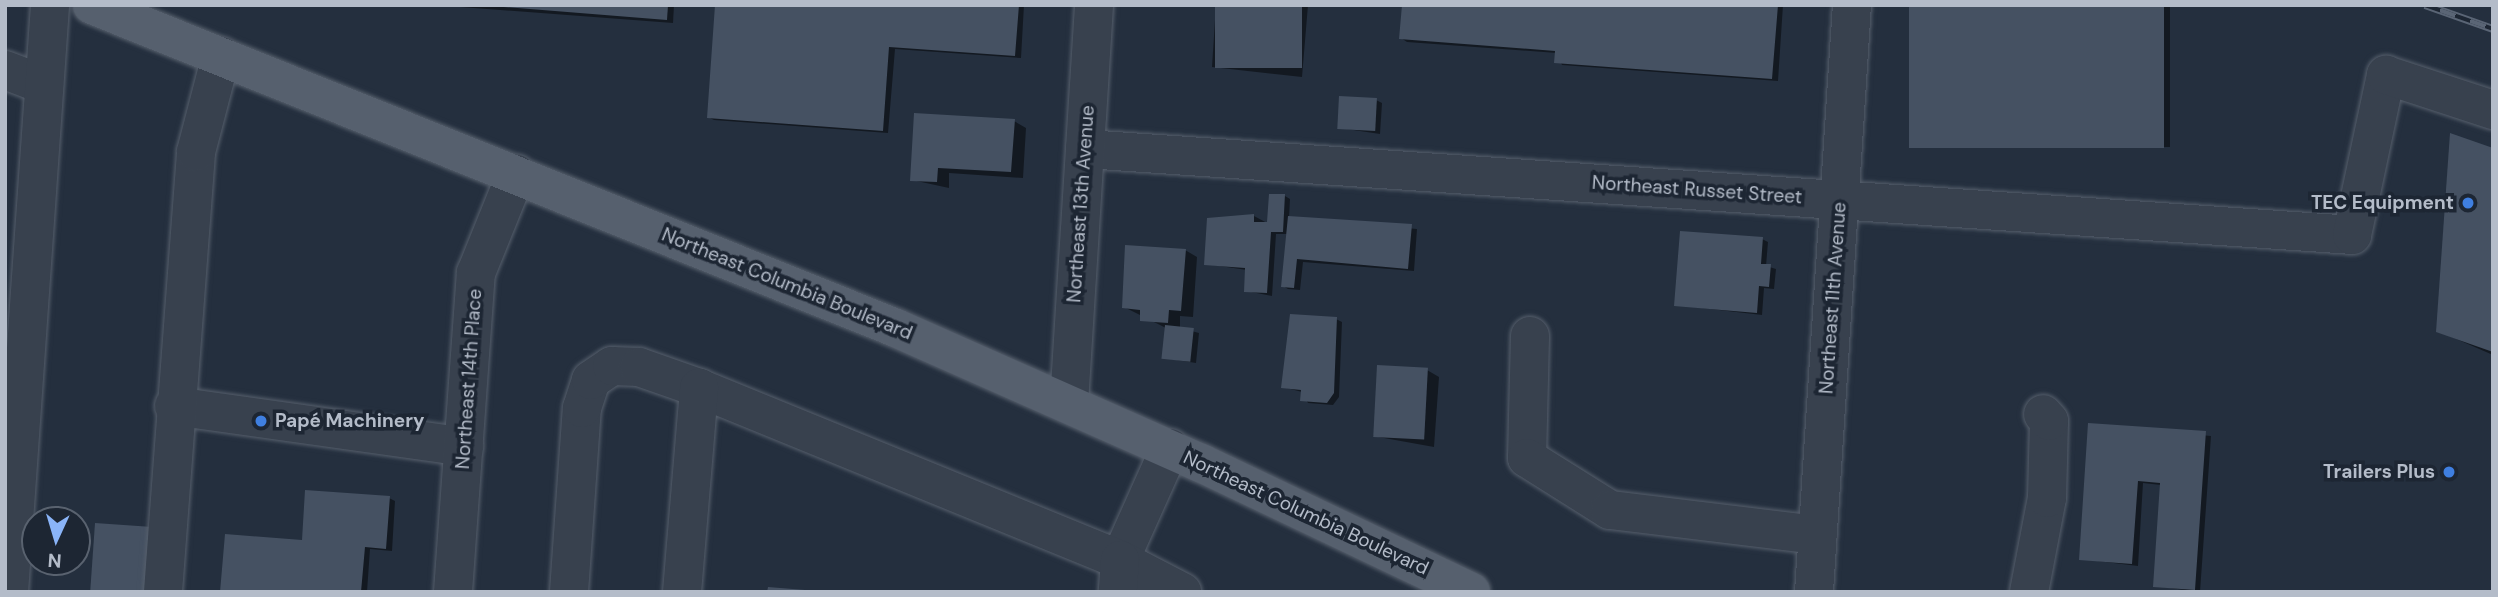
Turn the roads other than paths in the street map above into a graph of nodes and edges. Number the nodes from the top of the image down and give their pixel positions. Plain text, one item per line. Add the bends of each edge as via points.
1 (50, 5) edge
2 (92, 5) edge
3 (1094, 5) edge
4 (1852, 5) edge
5 (221, 57) junction
6 (5, 70) edge
7 (44, 85) junction
8 (2493, 110) edge
9 (1085, 149) junction
10 (516, 174) junction
11 (1839, 200) junction
12 (1530, 335) dead end
13 (699, 388) junction
14 (1069, 403) junction
15 (174, 406) junction
16 (2043, 414) dead end
17 (464, 447) junction
18 (1170, 448) junction
19 (1818, 535) junction
20 (1119, 576) edge
21 (9, 592) edge
22 (163, 592) edge
23 (453, 592) edge
24 (569, 592) edge
25 (682, 592) edge
26 (1182, 592) edge
27 (1471, 592) edge
28 (1814, 592) edge
29 (2029, 592) edge

1 - 7 street
2 - 5 main road, Northeast Columbia Boulevard
3 - 9 street, Northeast 13th Avenue
4 - 11 street, Northeast 11th Avenue
5 - 10 main road, Northeast Columbia Boulevard
5 - 15 street via 196,152
6 - 7 street
7 - 21 street
8 - 11 street, Northeast Russet Street via 2386,75 2352,235
9 - 11 street, Northeast Russet Street
9 - 14 street, Northeast 13th Avenue
10 - 14 main road, Northeast Columbia Boulevard
10 - 17 street, Northeast 14th Place via 476,273
11 - 19 street, Northeast 11th Avenue
12 - 19 street via 1527,457 1610,510
13 - 20 street
13 - 24 street via 639,367 612,366 591,380 582,408
13 - 25 street
14 - 18 main road, Northeast Columbia Boulevard
15 - 17 street
15 - 22 street
16 - 29 street via 2049,421 2047,498
17 - 23 street, Northeast 14th Place
18 - 20 street
18 - 27 main road, Northeast Columbia Boulevard
19 - 28 street, Northeast 11th Avenue
20 - 26 street

